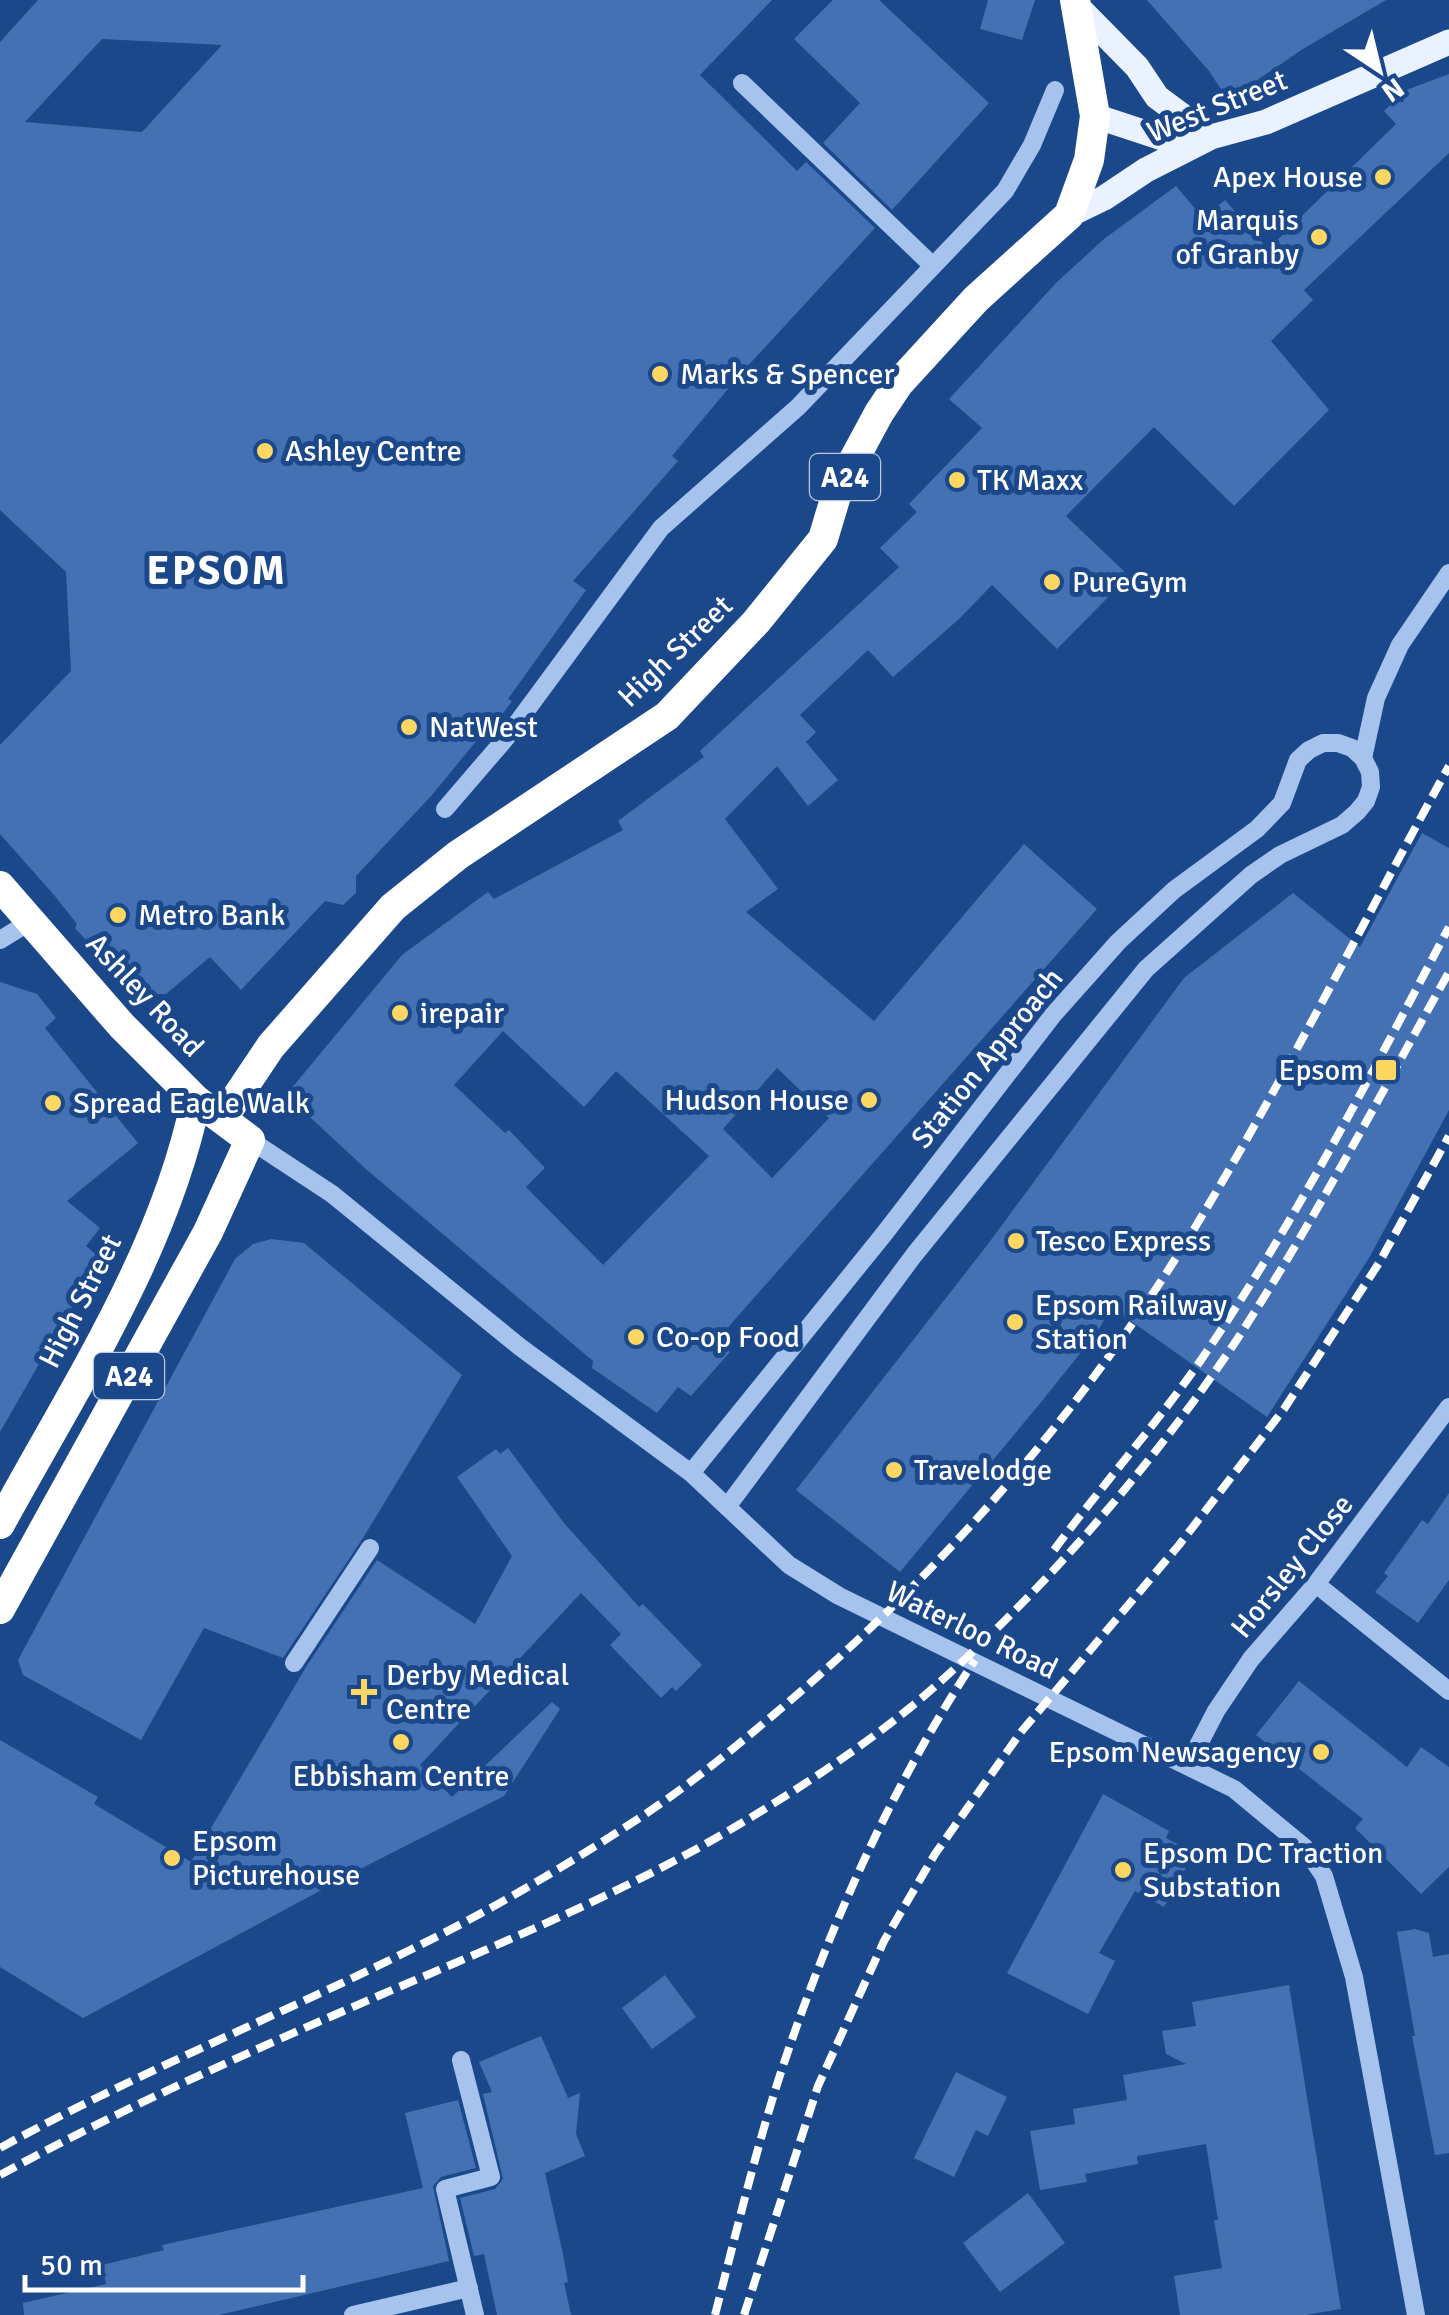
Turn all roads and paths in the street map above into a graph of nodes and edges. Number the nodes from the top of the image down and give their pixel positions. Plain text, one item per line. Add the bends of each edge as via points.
1 (1075, 2) edge
2 (1449, 42) edge
3 (742, 83) dead end
4 (1055, 90) dead end
5 (1095, 116) junction
6 (1200, 142) junction
7 (1069, 215) junction
8 (933, 266) junction
9 (1449, 573) edge
10 (1363, 758) junction
11 (445, 809) dead end
12 (0, 886) edge
13 (31, 921) junction
14 (0, 940) edge
15 (196, 1100) junction
16 (222, 1119) junction
17 (250, 1140) junction
18 (1449, 1408) edge
19 (691, 1473) junction
20 (727, 1507) junction
21 (0, 1524) edge
22 (370, 1548) dead end
23 (1316, 1584) junction
24 (0, 1609) edge
25 (294, 1663) dead end
26 (1449, 1691) edge
27 (1188, 1766) junction
28 (461, 2060) dead end
29 (469, 2288) junction
30 (353, 2315) edge
31 (475, 2315) edge
32 (1416, 2315) edge

1 - 5 highway, A24
1 - 6 main road
2 - 6 main road, West Street via 1266,122
3 - 8 street
4 - 8 street via 1004,190
5 - 6 main road
5 - 7 highway, A24
6 - 7 main road, West Street
7 - 16 highway, High Street / A24 via 976,299 899,383 838,489 823,540 697,686 668,716 458,854 393,908 271,1046
8 - 11 street via 798,407 662,528
9 - 10 street via 1400,644 1376,698
10 - 19 street, Station Approach via 1338,743 1310,750 1298,760 1274,812 1118,942
10 - 20 street via 1371,787 1357,812 1251,875 1146,968 914,1255
12 - 13 highway, Ashley Road
13 - 14 street
13 - 15 highway, Ashley Road via 109,1013
15 - 16 highway, Ashley Road
15 - 21 highway, High Street / A24 via 166,1210
16 - 17 highway, Ashley Road
17 - 19 street, Waterloo Road via 332,1194 520,1347
17 - 24 highway, A24 via 208,1232
18 - 23 street, Horsley Close
19 - 20 street, Waterloo Road
20 - 27 street, Waterloo Road via 789,1564 839,1596
22 - 25 street
23 - 26 street
23 - 27 street, Horsley Close via 1251,1659
27 - 32 street, Waterloo Road via 1234,1789 1278,1823 1324,1876 1354,1977
28 - 29 street via 491,2178 446,2189
29 - 30 street
29 - 31 street

